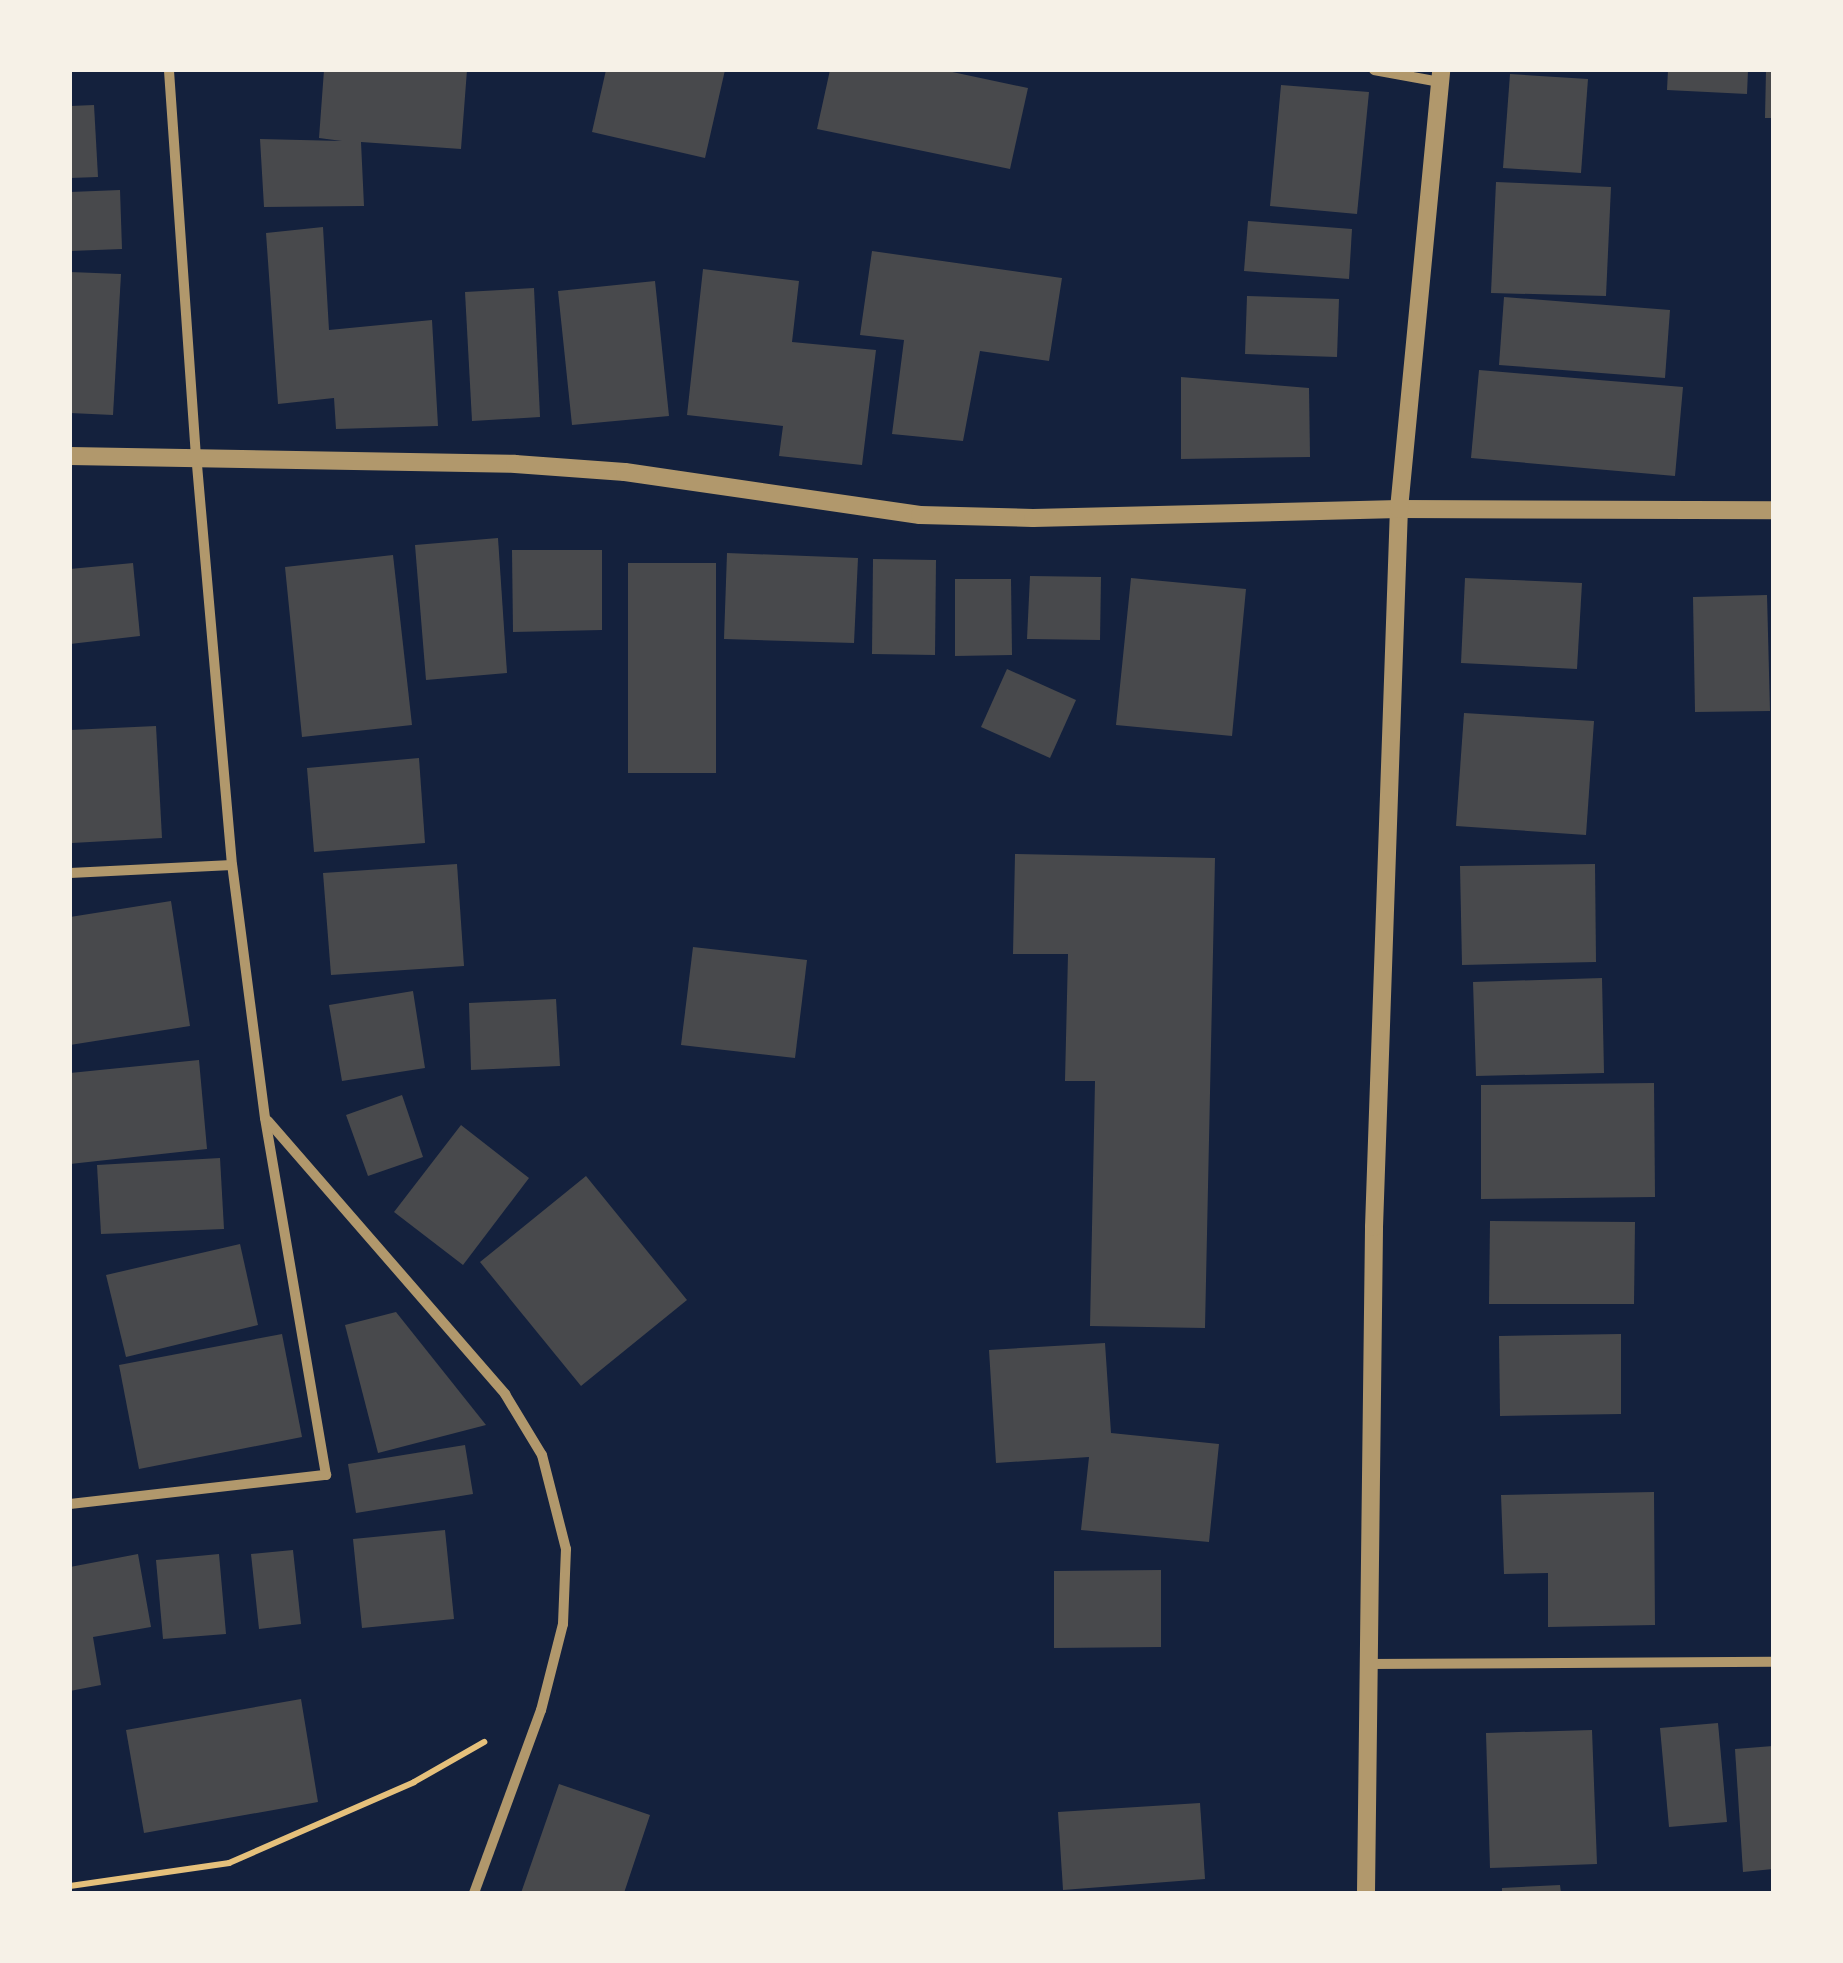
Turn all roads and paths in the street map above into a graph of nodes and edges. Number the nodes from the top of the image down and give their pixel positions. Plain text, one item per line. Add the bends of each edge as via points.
1 (169, 70) edge
2 (1374, 70) edge
3 (1440, 76) edge
4 (70, 456) edge
5 (196, 457) junction
6 (1399, 509) junction
7 (1773, 510) edge
8 (232, 865) junction
9 (70, 873) edge
10 (265, 1118) junction
11 (70, 1504) edge
12 (1773, 1662) edge
13 (1366, 1664) junction
14 (542, 1710) junction
15 (70, 1886) edge
16 (474, 1893) edge
17 (1366, 1893) edge

1 - 5 street
2 - 3 street
3 - 6 street
4 - 5 street
5 - 6 street via 606,470 920,515
5 - 8 street
6 - 7 street
6 - 13 street
8 - 9 street
8 - 10 street
10 - 11 street via 326,1476
10 - 14 street via 505,1394 542,1455 566,1549 563,1624
12 - 13 street
13 - 17 street
14 - 15 path via 414,1782 229,1864
14 - 16 street

